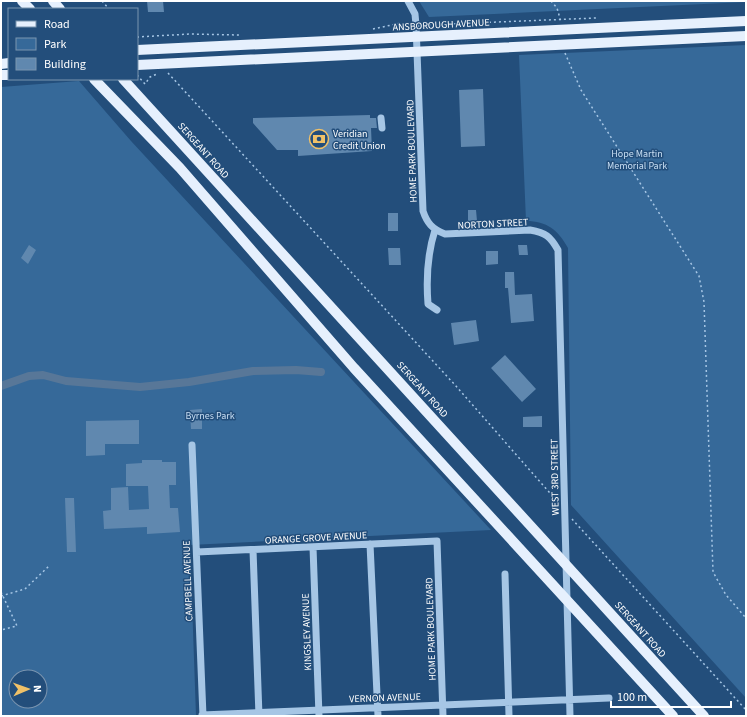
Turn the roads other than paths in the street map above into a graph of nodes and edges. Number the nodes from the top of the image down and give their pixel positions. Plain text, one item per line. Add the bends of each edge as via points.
1 (408, 1) edge
2 (746, 21) edge
3 (746, 36) edge
4 (417, 37) junction
5 (138, 50) edge
6 (417, 52) junction
7 (138, 64) edge
8 (95, 80) edge
9 (124, 80) edge
10 (381, 118) dead end
11 (382, 128) dead end
12 (435, 230) junction
13 (552, 239) joint
14 (437, 310) dead end
15 (192, 445) dead end
16 (437, 541) joint
17 (370, 544) junction
18 (312, 547) junction
19 (253, 550) junction
20 (196, 552) junction
21 (566, 563) junction
22 (505, 574) dead end
23 (566, 597) junction
24 (609, 698) dead end
25 (569, 700) junction
26 (509, 702) junction
27 (443, 705) junction
28 (377, 708) junction
29 (319, 713) edge
30 (259, 714) edge
31 (202, 715) edge
32 (378, 716) edge
33 (443, 716) edge
34 (509, 716) edge
35 (570, 716) edge
36 (674, 716) edge
37 (704, 716) edge

1 - 4 street via 415,14
2 - 4 main road, ANSBOROUGH AVENUE
3 - 6 main road
4 - 5 main road, ANSBOROUGH AVENUE
4 - 6 street
6 - 7 main road
6 - 12 street, HOME PARK BOULEVARD via 423,211 427,222
8 - 23 main road via 180,168 354,368
9 - 21 main road, SERGEANT ROAD
10 - 11 street
12 - 13 street, NORTON STREET via 457,235 530,230 543,232
12 - 14 street via 428,251 426,282 428,304
13 - 21 street, WEST 3RD STREET via 558,250 560,262
15 - 20 street, CAMPBELL AVENUE
16 - 17 street, ORANGE GROVE AVENUE
16 - 27 street, HOME PARK BOULEVARD
17 - 18 street, ORANGE GROVE AVENUE
17 - 28 street
18 - 19 street, ORANGE GROVE AVENUE
18 - 29 street, KINGSLEY AVENUE
19 - 20 street, ORANGE GROVE AVENUE
19 - 30 street
20 - 31 street, CAMPBELL AVENUE
21 - 23 street, WEST 3RD STREET
21 - 37 main road, SERGEANT ROAD
22 - 26 street
23 - 25 street, WEST 3RD STREET
23 - 36 main road
24 - 25 street, VERNON AVENUE
25 - 26 street, VERNON AVENUE
25 - 35 street, WEST 3RD STREET
26 - 27 street, VERNON AVENUE
26 - 34 street
27 - 28 street, VERNON AVENUE
27 - 33 street, HOME PARK BOULEVARD
28 - 29 street, VERNON AVENUE
28 - 32 street
29 - 30 street, VERNON AVENUE
30 - 31 street, VERNON AVENUE

